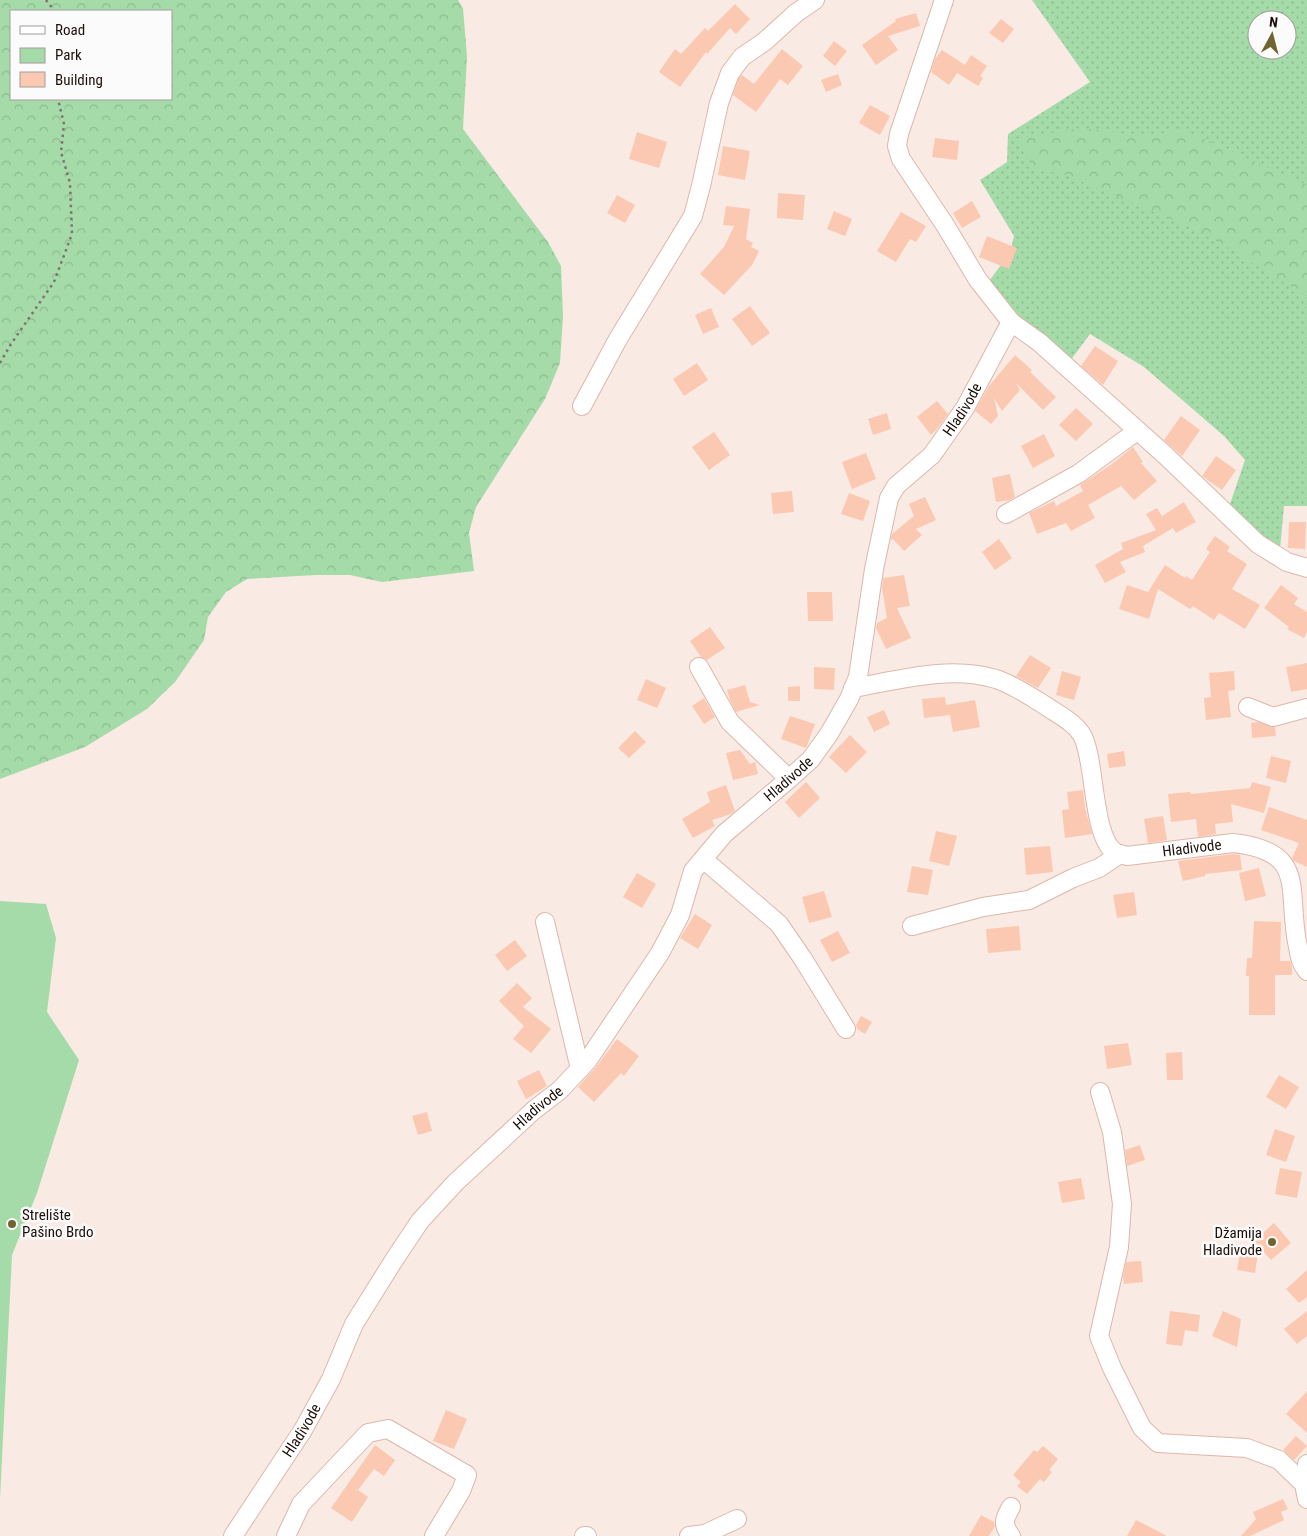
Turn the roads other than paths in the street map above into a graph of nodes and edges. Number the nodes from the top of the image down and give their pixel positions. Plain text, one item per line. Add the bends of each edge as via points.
1 (814, 0) edge
2 (944, 0) edge
3 (1011, 322) junction
4 (582, 406) dead end
5 (1137, 431) junction
6 (1006, 514) dead end
7 (1307, 568) edge
8 (699, 667) dead end
9 (853, 688) junction
10 (1248, 707) dead end
11 (1307, 708) edge
12 (789, 779) junction
13 (1120, 854) junction
14 (703, 859) junction
15 (545, 922) dead end
16 (912, 926) dead end
17 (1307, 971) edge
18 (846, 1029) dead end
19 (580, 1068) junction
20 (1100, 1092) dead end
21 (1307, 1464) edge
22 (1306, 1492) edge
23 (1011, 1507) dead end
24 (737, 1519) dead end
25 (233, 1536) edge
26 (286, 1536) edge
27 (434, 1536) edge
28 (689, 1536) edge
29 (1011, 1536) edge

1 - 4 street via 742,57 730,73 719,103 693,216
2 - 3 street via 897,146 900,159 978,280
3 - 5 street via 1039,342
3 - 9 street, Hladivode via 959,416 932,455 896,486 889,498 874,569 858,677
5 - 6 street via 1078,474
5 - 7 street via 1258,544 1287,562
8 - 12 street via 730,722
9 - 12 street, Hladivode via 829,734
9 - 13 street via 949,672 997,680 1028,694 1074,725 1083,736 1106,843
10 - 11 street via 1273,717
12 - 14 street, Hladivode via 724,834
13 - 16 street via 1099,868 1029,900 983,907
13 - 17 street, Hladivode via 1127,856 1233,843 1262,848 1277,857 1288,869 1292,883 1300,962
14 - 18 street via 778,924
14 - 19 street, Hladivode via 693,871 680,915 660,953
15 - 19 street
19 - 25 street, Hladivode via 560,1090 456,1182 420,1221 354,1324 331,1379 304,1430
20 - 22 street via 1112,1132 1122,1204 1119,1247 1099,1336 1142,1428 1158,1443 1247,1448 1279,1460
21 - 22 street
23 - 29 street via 1005,1520
24 - 28 street via 705,1534
26 - 27 street via 301,1504 368,1433 388,1429 467,1475

